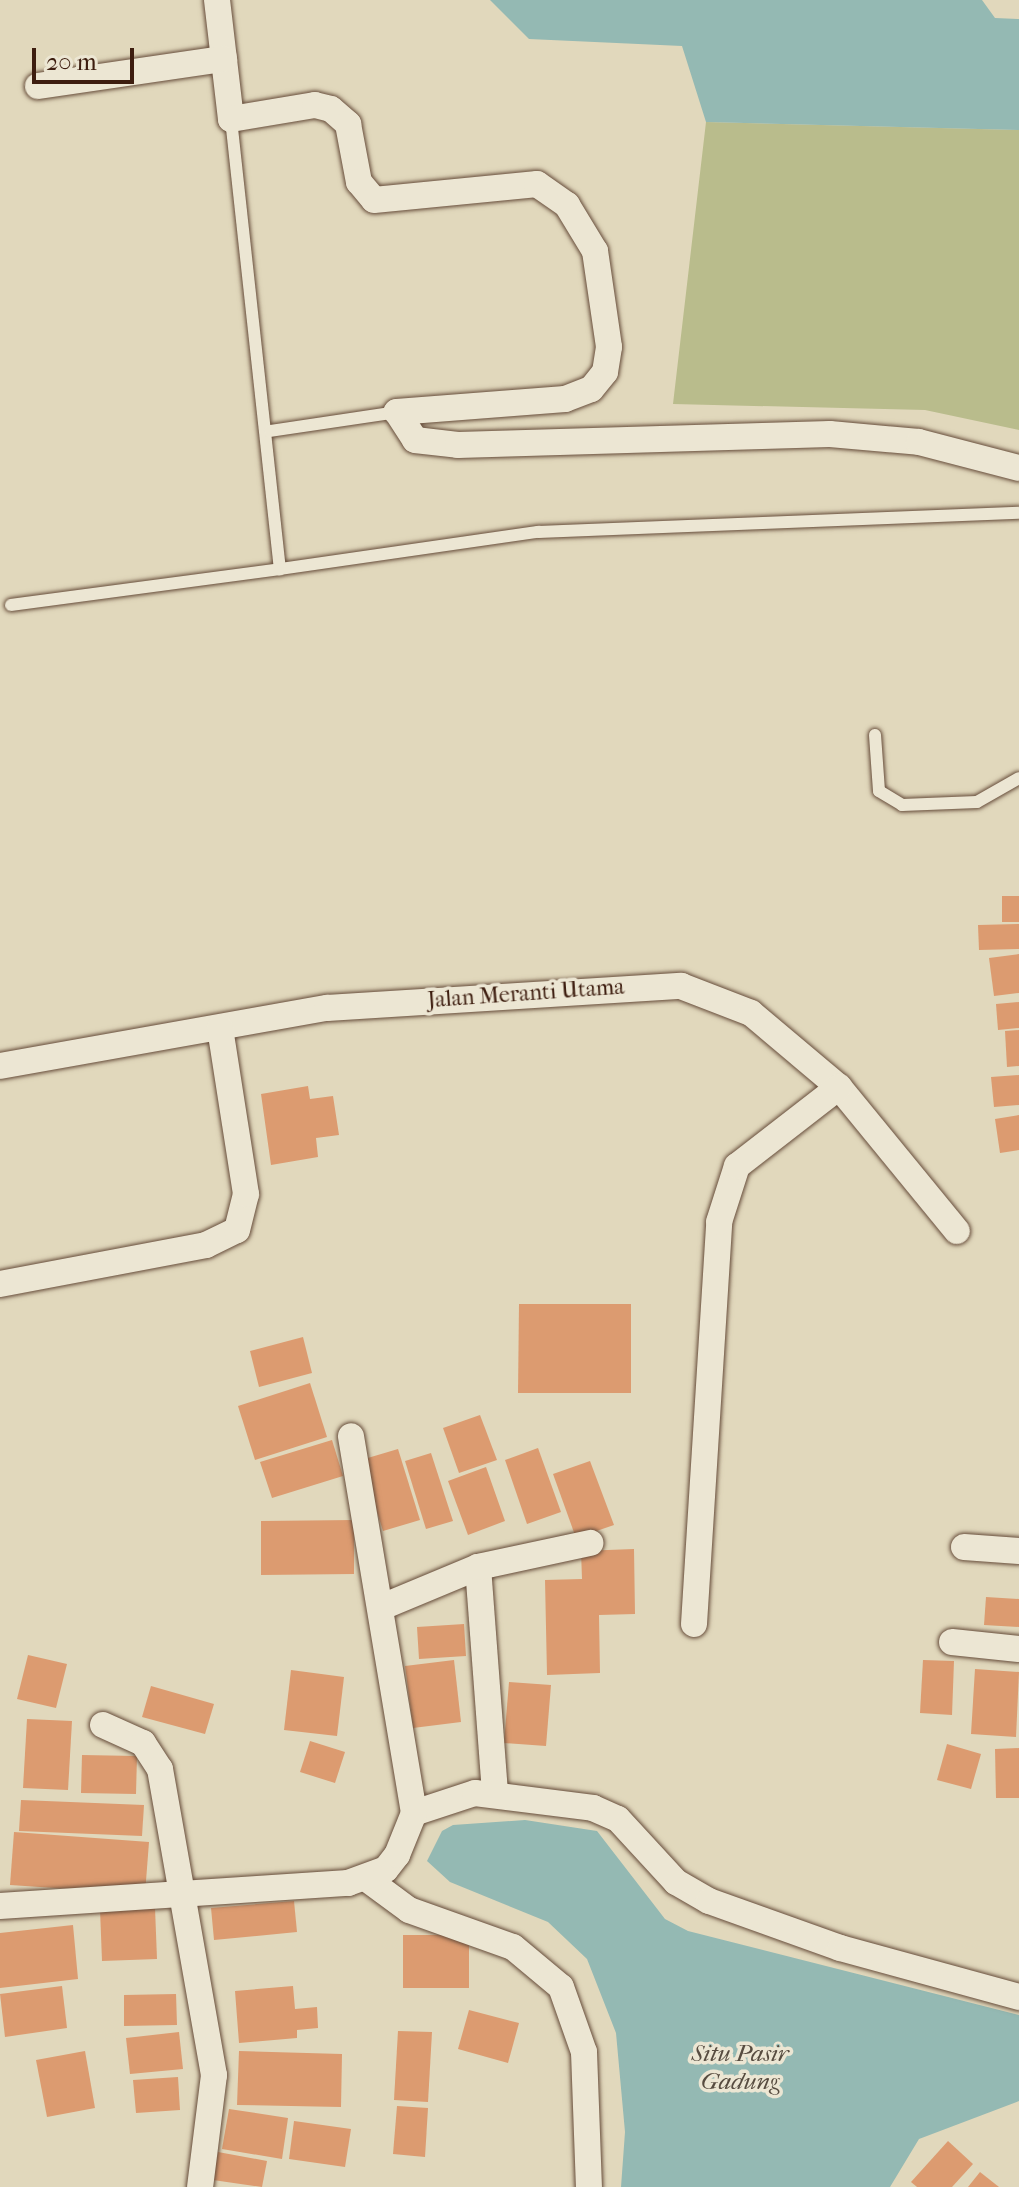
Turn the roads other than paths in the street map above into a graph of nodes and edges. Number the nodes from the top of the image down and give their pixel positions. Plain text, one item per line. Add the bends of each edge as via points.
1 (217, 0) edge
2 (224, 59) junction
3 (38, 86) dead end
4 (231, 119) junction
5 (397, 412) junction
6 (270, 431) junction
7 (1019, 468) edge
8 (1019, 513) edge
9 (280, 569) junction
10 (11, 605) dead end
11 (875, 735) dead end
12 (1019, 778) edge
13 (220, 1028) junction
14 (0, 1066) edge
15 (839, 1087) junction
16 (957, 1231) dead end
17 (0, 1284) edge
18 (351, 1436) dead end
19 (590, 1543) dead end
20 (964, 1547) dead end
21 (1019, 1551) edge
22 (478, 1567) junction
23 (382, 1607) junction
24 (694, 1624) dead end
25 (952, 1642) dead end
26 (1019, 1649) edge
27 (103, 1725) dead end
28 (495, 1793) junction
29 (414, 1813) junction
30 (367, 1879) junction
31 (185, 1894) junction
32 (0, 1906) edge
33 (1019, 1997) edge
34 (200, 2187) edge
35 (589, 2187) edge

1 - 2 street
2 - 3 street
2 - 4 street
4 - 5 street via 315,105 331,109 348,124 359,182 374,200 521,182 553,192 577,218 595,251 607,311 605,372 591,389 565,399
4 - 6 lane
5 - 6 lane
5 - 7 street via 405,433 425,443 830,434 919,442
6 - 9 lane
8 - 9 lane via 538,532
9 - 10 lane
11 - 12 lane via 879,791 902,805 977,802
13 - 14 street, Jalan Meranti Utama
13 - 15 street, Jalan Meranti Utama via 327,1008 681,986 751,1013
13 - 17 street via 246,1194 237,1230 206,1245
15 - 16 street, Jalan Meranti Utama
15 - 24 street via 737,1166 719,1222
18 - 23 street
19 - 22 street
20 - 21 street
22 - 23 street
22 - 28 street
23 - 29 street
25 - 26 street
27 - 31 street via 143,1743 160,1769
28 - 29 street
28 - 33 street via 563,1800 618,1819 676,1882 709,1901 840,1948
29 - 30 street via 397,1855
30 - 31 street
30 - 35 street via 409,1910 513,1947 561,1987 589,2092
31 - 32 street
31 - 34 street via 214,2075

